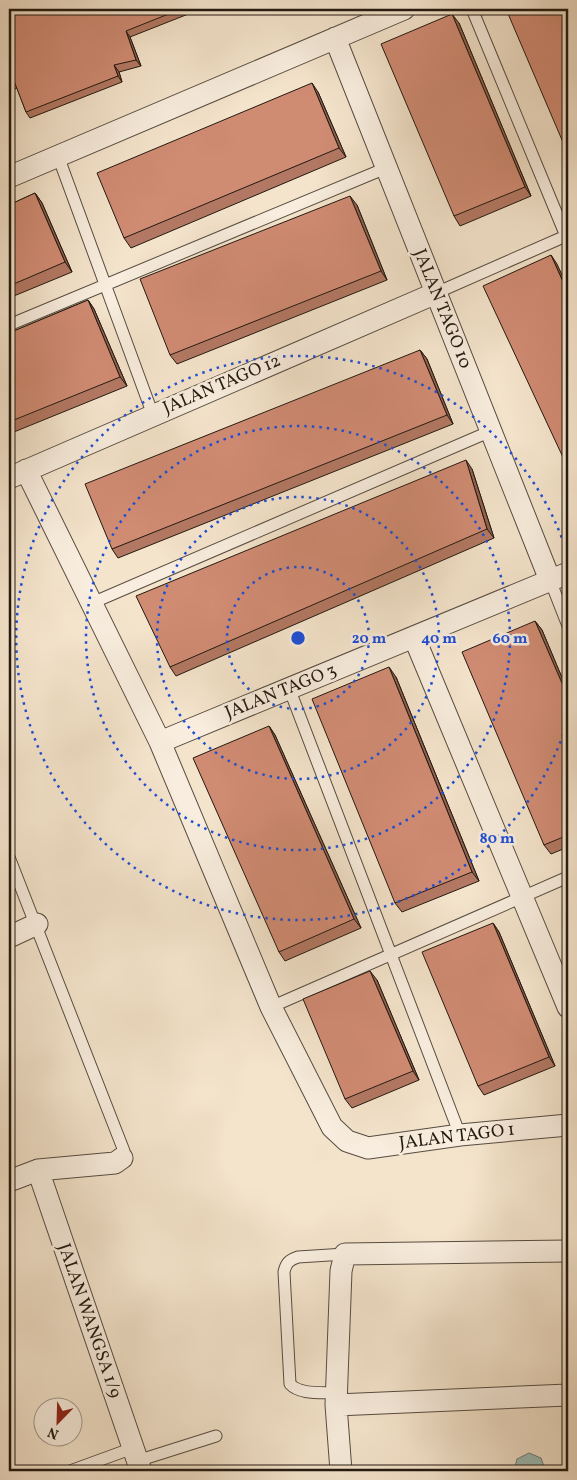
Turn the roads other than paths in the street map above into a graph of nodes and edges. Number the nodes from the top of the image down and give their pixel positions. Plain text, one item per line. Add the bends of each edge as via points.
1 (404, 9) edge
2 (472, 9) edge
3 (335, 38) junction
4 (58, 156) junction
5 (386, 168) junction
6 (9, 177) edge
7 (568, 238) edge
8 (105, 285) junction
9 (436, 293) junction
10 (9, 325) edge
11 (153, 415) junction
12 (491, 431) junction
13 (17, 474) edge
14 (559, 576) edge
15 (92, 603) junction
16 (568, 626) edge
17 (414, 636) junction
18 (289, 688) junction
19 (160, 742) junction
20 (9, 857) edge
21 (568, 877) edge
22 (522, 897) junction
23 (37, 924) junction
24 (9, 937) edge
25 (391, 955) junction
26 (271, 1007) junction
27 (568, 1008) edge
28 (568, 1125) edge
29 (460, 1135) junction
30 (122, 1158) joint
31 (38, 1170) junction
32 (9, 1181) edge
33 (568, 1251) edge
34 (344, 1254) junction
35 (568, 1395) edge
36 (336, 1399) junction
37 (216, 1436) dead end
38 (137, 1460) edge
39 (70, 1471) edge
40 (341, 1471) edge

1 - 3 street
2 - 7 lane
3 - 4 street
3 - 5 street, JALAN TAGO 10
4 - 6 street
4 - 8 lane
5 - 8 lane
5 - 9 street, JALAN TAGO 10
7 - 9 lane
8 - 10 lane
8 - 11 lane
9 - 11 street, JALAN TAGO 12
9 - 12 street, JALAN TAGO 10
11 - 13 street, JALAN TAGO 12
12 - 14 street, JALAN TAGO 10
12 - 15 lane
13 - 15 street
14 - 16 lane
14 - 17 street, JALAN TAGO 3
15 - 19 street
17 - 18 street, JALAN TAGO 3
17 - 22 street
18 - 19 street, JALAN TAGO 3
18 - 25 lane
19 - 26 street
20 - 23 lane
21 - 22 lane
22 - 25 lane
22 - 27 street
23 - 24 street
23 - 30 lane via 124,1151
25 - 26 lane
25 - 29 lane
26 - 29 street, JALAN TAGO 1 via 332,1127 347,1141 368,1148
28 - 29 street, JALAN TAGO 1
30 - 31 street via 115,1163
31 - 32 street
31 - 38 street, JALAN WANGSA 1/9
33 - 34 street
34 - 36 street
34 - 36 lane via 291,1259 284,1272 290,1384 294,1389
35 - 36 street
36 - 40 street
37 - 38 lane
38 - 39 lane

